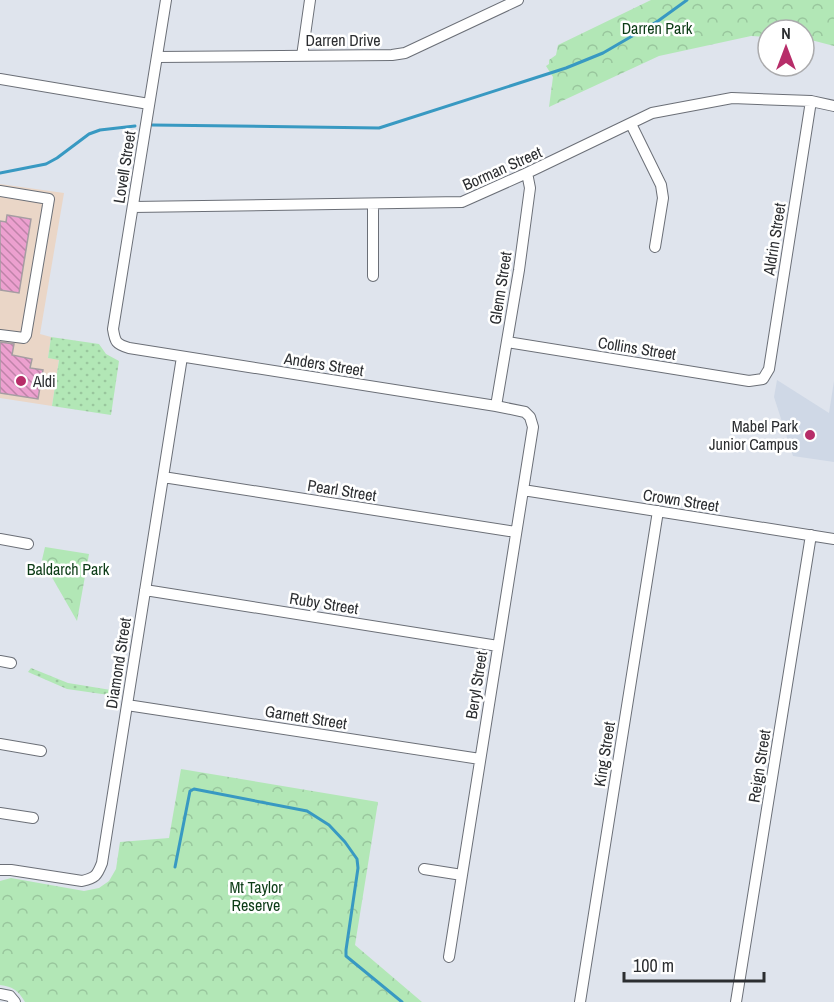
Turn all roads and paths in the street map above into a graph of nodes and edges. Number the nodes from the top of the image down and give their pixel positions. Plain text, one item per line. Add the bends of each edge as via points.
1 (166, 0) edge
2 (310, 0) edge
3 (518, 0) edge
4 (302, 56) junction
5 (157, 57) junction
6 (0, 79) edge
7 (811, 101) junction
8 (149, 104) junction
9 (834, 106) edge
10 (631, 124) junction
11 (527, 173) junction
12 (0, 191) edge
13 (373, 205) junction
14 (133, 207) junction
15 (655, 246) dead end
16 (373, 276) dead end
17 (0, 335) edge
18 (115, 339) joint
19 (507, 342) junction
20 (182, 357) junction
21 (762, 380) joint
22 (496, 406) junction
23 (530, 417) joint
24 (163, 477) junction
25 (523, 490) junction
26 (658, 511) junction
27 (516, 532) junction
28 (811, 535) junction
29 (0, 539) edge
30 (834, 539) edge
31 (28, 544) dead end
32 (145, 590) junction
33 (498, 646) junction
34 (127, 705) junction
35 (0, 744) edge
36 (41, 751) dead end
37 (480, 759) junction
38 (0, 813) edge
39 (33, 818) dead end
40 (424, 869) dead end
41 (0, 870) edge
42 (462, 875) junction
43 (449, 957) dead end
44 (0, 994) edge
45 (15, 1002) edge
46 (580, 1002) edge
47 (736, 1002) edge

1 - 5 street, Lovell Street
2 - 4 street
3 - 4 street, Darren Drive via 405,53
4 - 5 street, Darren Drive
5 - 8 street, Lovell Street
6 - 8 street
7 - 9 street, Borman Street
7 - 10 street, Borman Street via 732,98 652,113
7 - 21 street, Aldrin Street via 769,369
8 - 14 street, Lovell Street
10 - 11 street, Borman Street
10 - 15 street via 661,185 663,198
11 - 13 street, Borman Street via 462,202
11 - 19 street, Glenn Street via 530,188
12 - 17 street via 49,200 26,334 24,338
13 - 14 street, Borman Street
13 - 16 street
14 - 18 street, Lovell Street via 113,329
18 - 20 street, Anders Street via 129,348
19 - 21 street, Collins Street via 748,381
19 - 22 street, Glenn Street
20 - 22 street, Anders Street
20 - 24 street, Diamond Street
22 - 23 street, Anders Street via 525,412
23 - 25 street, Beryl Street
24 - 27 street, Pearl Street
24 - 32 street, Diamond Street
25 - 26 street, Crown Street
25 - 27 street, Beryl Street
26 - 28 street, Crown Street
26 - 46 street, King Street
27 - 33 street, Beryl Street
28 - 30 street, Crown Street
28 - 47 street, Reign Street
29 - 31 street
32 - 33 street, Ruby Street
32 - 34 street, Diamond Street
33 - 37 street, Beryl Street
34 - 37 street, Garnett Street
34 - 41 street, Diamond Street via 98,874 82,881
35 - 36 street
37 - 42 street, Beryl Street
38 - 39 street
40 - 42 street
42 - 43 street, Beryl Street
44 - 45 street

